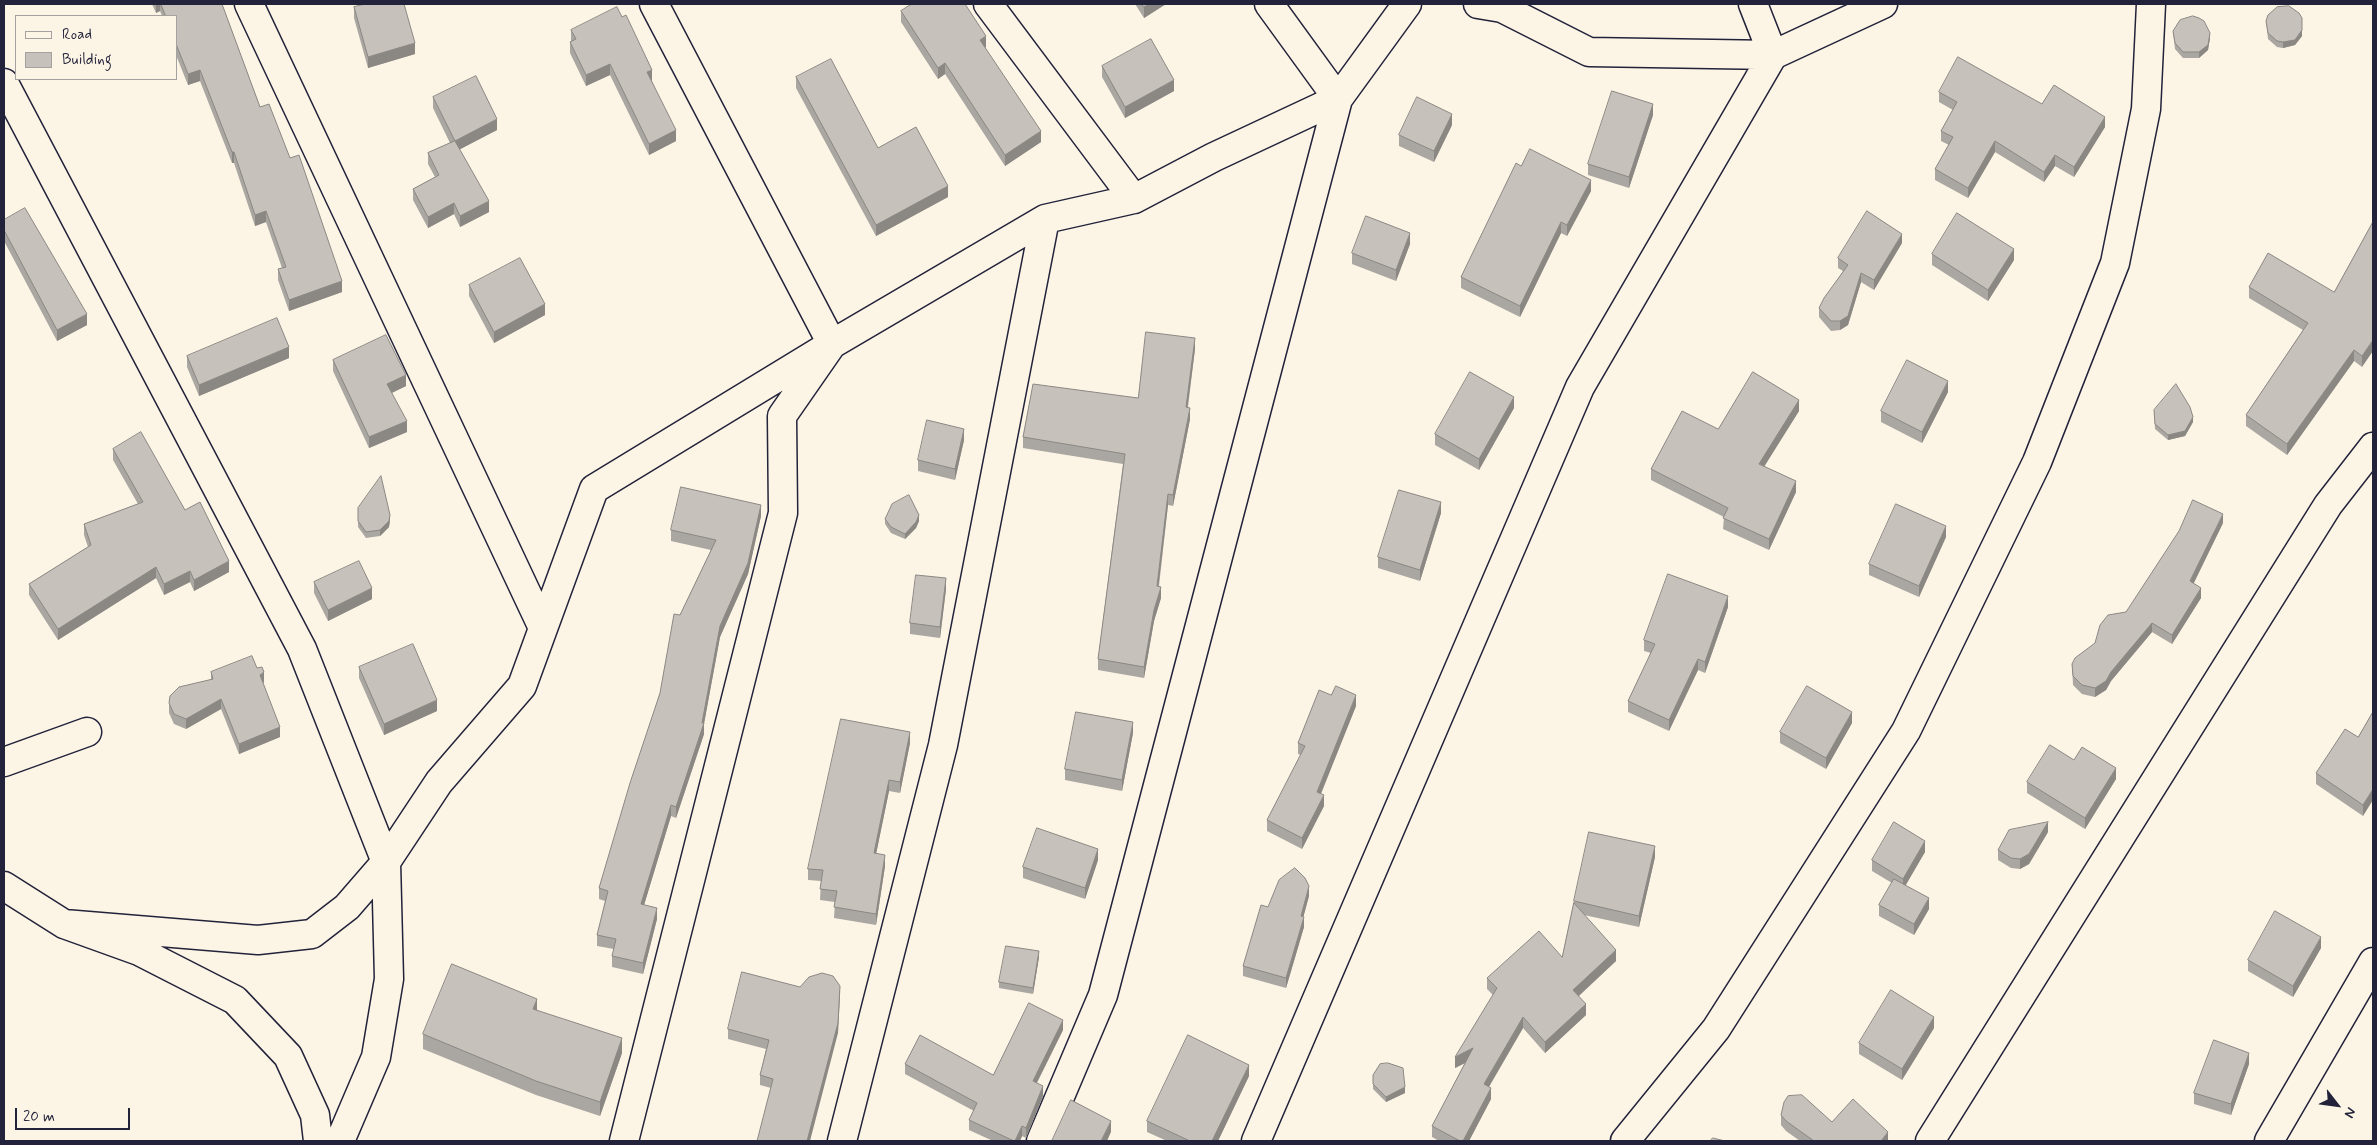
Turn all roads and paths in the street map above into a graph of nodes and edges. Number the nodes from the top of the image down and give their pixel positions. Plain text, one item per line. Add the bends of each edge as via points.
1 (249, 4) edge
2 (654, 4) edge
3 (988, 4) edge
4 (1268, 4) edge
5 (1408, 4) edge
6 (1753, 4) edge
7 (1883, 4) edge
8 (2150, 4) edge
9 (1493, 5) edge
10 (1773, 55) junction
11 (4, 83) edge
12 (1338, 98) junction
13 (1134, 199) junction
14 (1045, 219) junction
15 (832, 344) junction
16 (2373, 447) edge
17 (543, 628) junction
18 (87, 732) dead end
19 (4, 762) edge
20 (386, 862) junction
21 (4, 886) edge
22 (64, 924) junction
23 (2373, 962) edge
24 (318, 1141) edge
25 (340, 1141) edge
26 (624, 1141) edge
27 (842, 1141) edge
28 (1041, 1141) edge
29 (1256, 1141) edge
30 (1625, 1141) edge
31 (1930, 1141) edge
32 (2269, 1141) edge

1 - 17 street
2 - 15 street
3 - 13 street
4 - 12 street
5 - 12 street
6 - 10 street
7 - 10 street
8 - 30 street via 2146,108 2115,263 2037,462 1906,731 1716,1029
9 - 10 street via 1590,52
10 - 29 street via 1580,387
11 - 20 street via 302,649
12 - 13 street
12 - 28 street via 1103,995
13 - 14 street
14 - 15 street
14 - 27 street via 943,745
15 - 17 street via 594,489
15 - 26 street via 782,416 783,513
16 - 31 street via 2328,505
17 - 20 street via 522,686 439,782
18 - 19 street
20 - 22 street via 348,907 312,934 258,940
20 - 25 street via 389,979 376,1057
21 - 22 street
22 - 24 street via 139,951 235,1000 288,1056 315,1115
23 - 32 street

